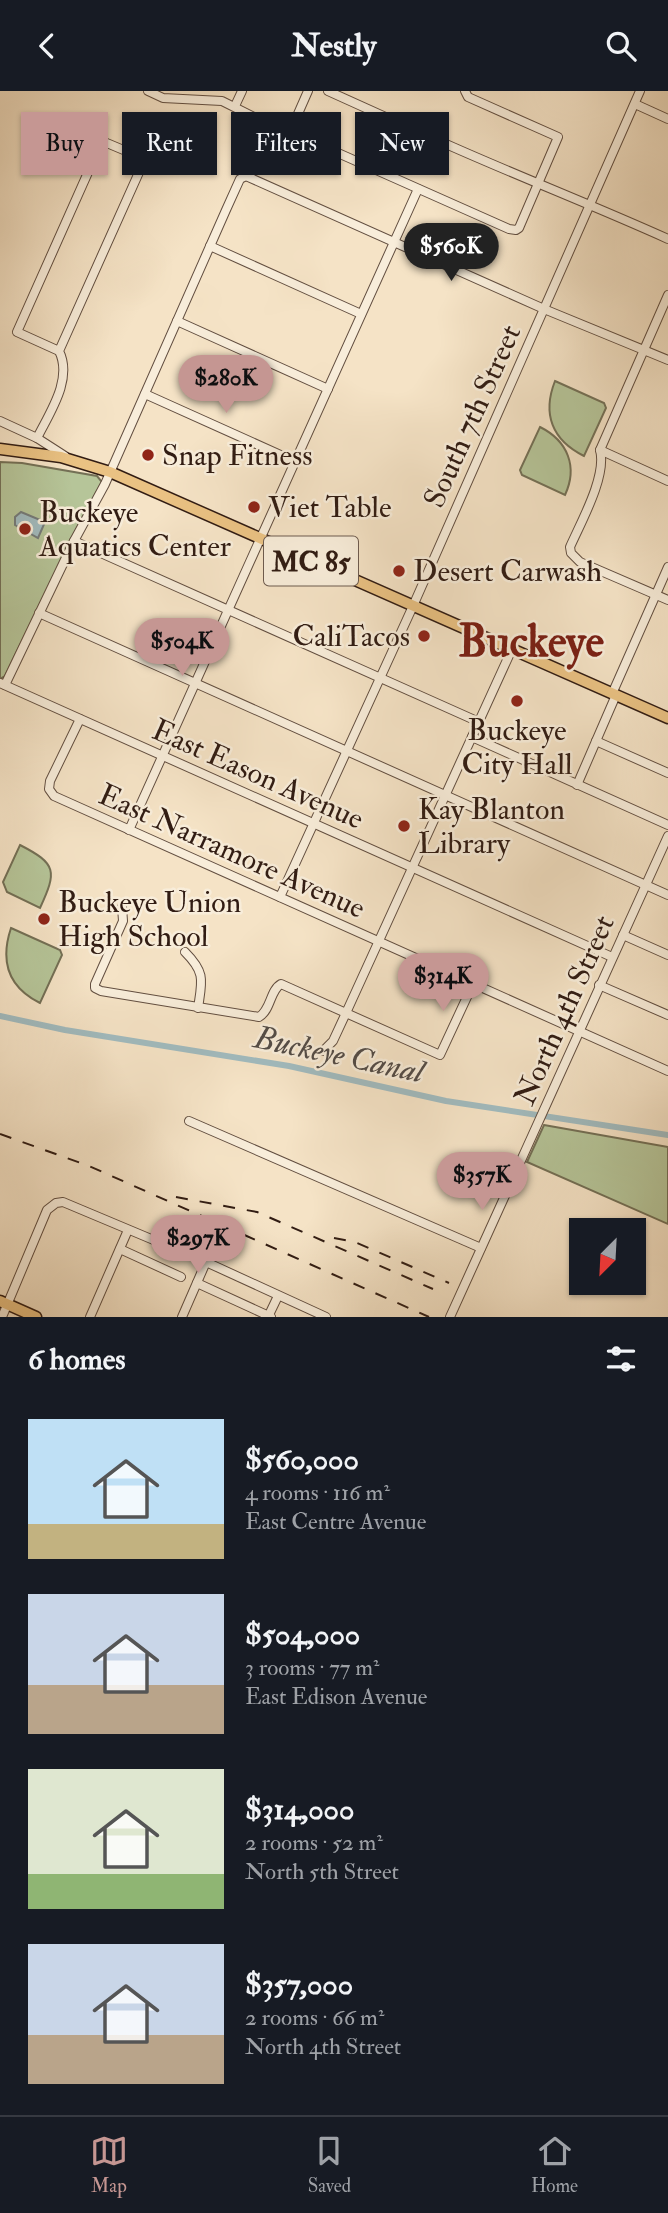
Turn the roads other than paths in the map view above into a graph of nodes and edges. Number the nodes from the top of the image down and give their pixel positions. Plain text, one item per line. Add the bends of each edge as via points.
1 (148, 91) edge
2 (242, 91) edge
3 (308, 91) edge
4 (328, 91) edge
5 (640, 91) edge
6 (465, 93) edge
7 (635, 104) junction
8 (235, 106) junction
9 (246, 112) edge
10 (299, 112) edge
11 (374, 112) edge
12 (668, 119) edge
13 (449, 144) edge
14 (341, 155) edge
15 (246, 176) joint
16 (538, 185) junction
17 (418, 189) junction
18 (590, 204) junction
19 (668, 239) edge
20 (394, 242) junction
21 (210, 246) junction
22 (668, 295) edge
23 (544, 309) junction
24 (361, 314) junction
25 (177, 321) junction
26 (644, 349) junction
27 (60, 351) junction
28 (668, 360) edge
29 (328, 389) junction
30 (145, 394) junction
31 (0, 421) edge
32 (37, 438) junction
33 (0, 449) edge
34 (600, 450) junction
35 (71, 459) junction
36 (296, 462) junction
37 (110, 472) junction
38 (668, 481) edge
39 (262, 539) junction
40 (74, 541) junction
41 (668, 567) edge
42 (656, 595) junction
43 (668, 600) edge
44 (414, 606) junction
45 (229, 610) junction
46 (39, 613) junction
47 (512, 649) junction
48 (381, 678) junction
49 (195, 683) junction
50 (2, 684) edge
51 (614, 694) junction
52 (668, 718) edge
53 (80, 719) junction
54 (479, 722) junction
55 (471, 737) junction
56 (596, 741) junction
57 (347, 751) junction
58 (163, 756) junction
59 (668, 773) edge
60 (578, 785) junction
61 (445, 795) junction
62 (314, 824) junction
63 (668, 825) edge
64 (129, 830) junction
65 (668, 837) edge
66 (412, 868) junction
67 (646, 884) junction
68 (668, 895) edge
69 (280, 897) junction
70 (122, 907) dead end
71 (623, 935) junction
72 (379, 942) junction
73 (185, 953) dead end
74 (668, 955) edge
75 (612, 957) junction
76 (472, 984) junction
77 (599, 985) junction
78 (198, 1007) junction
79 (346, 1013) junction
80 (668, 1015) edge
81 (578, 1032) junction
82 (323, 1051) dead end
83 (668, 1071) edge
84 (189, 1121) dead end
85 (128, 1230) junction
86 (120, 1248) junction
87 (481, 1248) junction
88 (206, 1262) junction
89 (181, 1277) dead end
90 (197, 1283) junction
91 (278, 1296) junction
92 (4, 1303) edge
93 (2, 1317) edge
94 (36, 1317) edge
95 (90, 1317) edge
96 (182, 1317) edge
97 (269, 1317) edge
98 (326, 1317) edge
99 (450, 1317) edge

1 - 8 street via 163,98 211,99
2 - 8 street
3 - 10 street
4 - 11 street
5 - 7 street, South 7th Street
6 - 16 street via 558,137
7 - 12 street
7 - 18 street, South 7th Street
8 - 9 street
13 - 16 street
14 - 17 street
15 - 20 street
15 - 21 street via 240,179
16 - 17 street via 516,230
16 - 18 street
17 - 20 street
18 - 19 street
18 - 23 street, South 7th Street
20 - 23 street
20 - 24 street
21 - 24 street
21 - 25 street
22 - 26 street
23 - 26 street
23 - 44 street, South 7th Street
24 - 29 street
25 - 29 street
25 - 30 street
26 - 28 street
26 - 34 street
27 - 27 street via 17,332 102,141 145,159
27 - 32 street via 64,379
29 - 36 street
30 - 36 street
30 - 37 street
31 - 32 street
32 - 35 street
33 - 35 main road, MC 85
34 - 38 street
34 - 42 street via 597,484 570,553 580,562
35 - 37 main road, MC 85
36 - 39 street
37 - 39 main road, MC 85
37 - 40 street
39 - 44 main road, MC 85
39 - 45 street
40 - 45 street
40 - 46 street
41 - 42 street
42 - 43 street
42 - 51 street
44 - 47 main road, MC 85
44 - 48 street, South 7th Street
45 - 48 street
45 - 49 street
46 - 49 street
46 - 50 street
47 - 51 main road, MC 85
47 - 54 street
48 - 54 street
48 - 57 street, South 7th Street
49 - 57 street
49 - 58 street
50 - 53 street, East Eason Avenue
51 - 52 main road, MC 85
51 - 56 street
53 - 58 street, East Eason Avenue
53 - 64 street, East Narramore Avenue via 49,789 54,796
54 - 55 street
55 - 60 street
55 - 61 street
56 - 59 street
56 - 60 street
57 - 61 street
57 - 62 street, South 7th Street
58 - 62 street, East Eason Avenue
58 - 64 street
60 - 63 street
61 - 66 street
61 - 67 street
62 - 66 street, East Eason Avenue
62 - 69 street, South 7th Street
64 - 69 street, East Narramore Avenue
65 - 67 street, North 4th Street
66 - 72 street
66 - 75 street, East Eason Avenue
67 - 68 street
67 - 71 street, North 4th Street
69 - 72 street, East Narramore Avenue
70 - 78 street via 123,921 95,988
71 - 74 street
71 - 75 street, North 4th Street
72 - 76 street, East Narramore Avenue
72 - 79 street
73 - 78 street via 201,973
75 - 77 street, North 4th Street
76 - 79 street via 440,1055
76 - 81 street, East Narramore Avenue
77 - 80 street
77 - 81 street, North 4th Street
78 - 79 street via 261,1016 279,983
79 - 82 street
81 - 83 street, East Narramore Avenue
81 - 87 street, North 4th Street
84 - 87 street
85 - 86 street
85 - 88 street
85 - 92 street via 66,1203 50,1206
86 - 89 street
86 - 95 street
87 - 99 street, North 4th Street
88 - 90 street
88 - 91 street
90 - 96 street
90 - 97 street
91 - 97 street
91 - 98 street
92 - 93 street
92 - 94 main road

